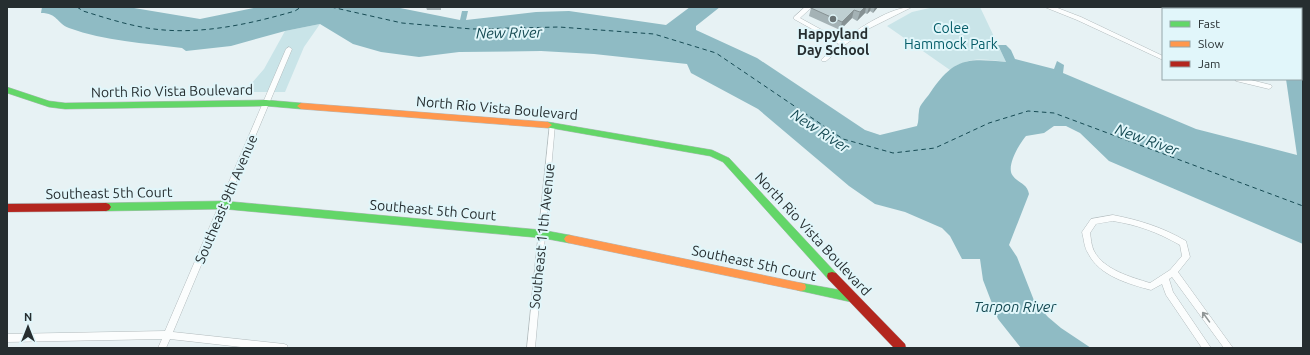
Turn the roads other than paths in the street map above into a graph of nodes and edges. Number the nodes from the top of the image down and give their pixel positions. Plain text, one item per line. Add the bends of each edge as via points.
1 (809, 7) edge
2 (909, 7) edge
3 (1050, 7) edge
4 (842, 43) junction
5 (288, 49) dead end
6 (1162, 58) edge
7 (824, 60) dead end
8 (1242, 80) edge
9 (1269, 87) dead end
10 (7, 90) edge
11 (266, 103) junction
12 (552, 125) junction
13 (224, 205) junction
14 (7, 208) edge
15 (542, 234) junction
16 (1173, 272) junction
17 (1165, 278) junction
18 (851, 297) junction
19 (168, 335) junction
20 (7, 338) edge
21 (162, 348) edge
22 (284, 348) edge
23 (531, 348) edge
24 (901, 348) edge
25 (1207, 348) edge
26 (1230, 348) edge

1 - 4 street via 796,18
2 - 4 street via 865,27
3 - 6 street via 1086,20 1140,49
4 - 7 street
5 - 11 street, Southeast 9th Avenue
8 - 9 street
10 - 11 street, North Rio Vista Boulevard via 49,104 64,106
11 - 12 street, North Rio Vista Boulevard
11 - 13 street, Southeast 9th Avenue
12 - 15 street, Southeast 11th Avenue
12 - 18 street, North Rio Vista Boulevard via 712,153 726,160
13 - 14 street, Southeast 5th Court
13 - 15 street, Southeast 5th Court
13 - 19 street, Southeast 9th Avenue
15 - 18 street, Southeast 5th Court
15 - 23 street, Southeast 11th Avenue
16 - 17 street
16 - 17 street via 1186,257 1183,243 1166,232 1144,223 1113,218 1094,221 1086,232 1091,253 1103,266 1131,281 1151,287
26 -> 16 street
17 - 25 street via 1169,293
18 - 24 street, North Rio Vista Boulevard
19 - 20 street
19 - 21 street, Southeast 9th Avenue
19 - 22 street

